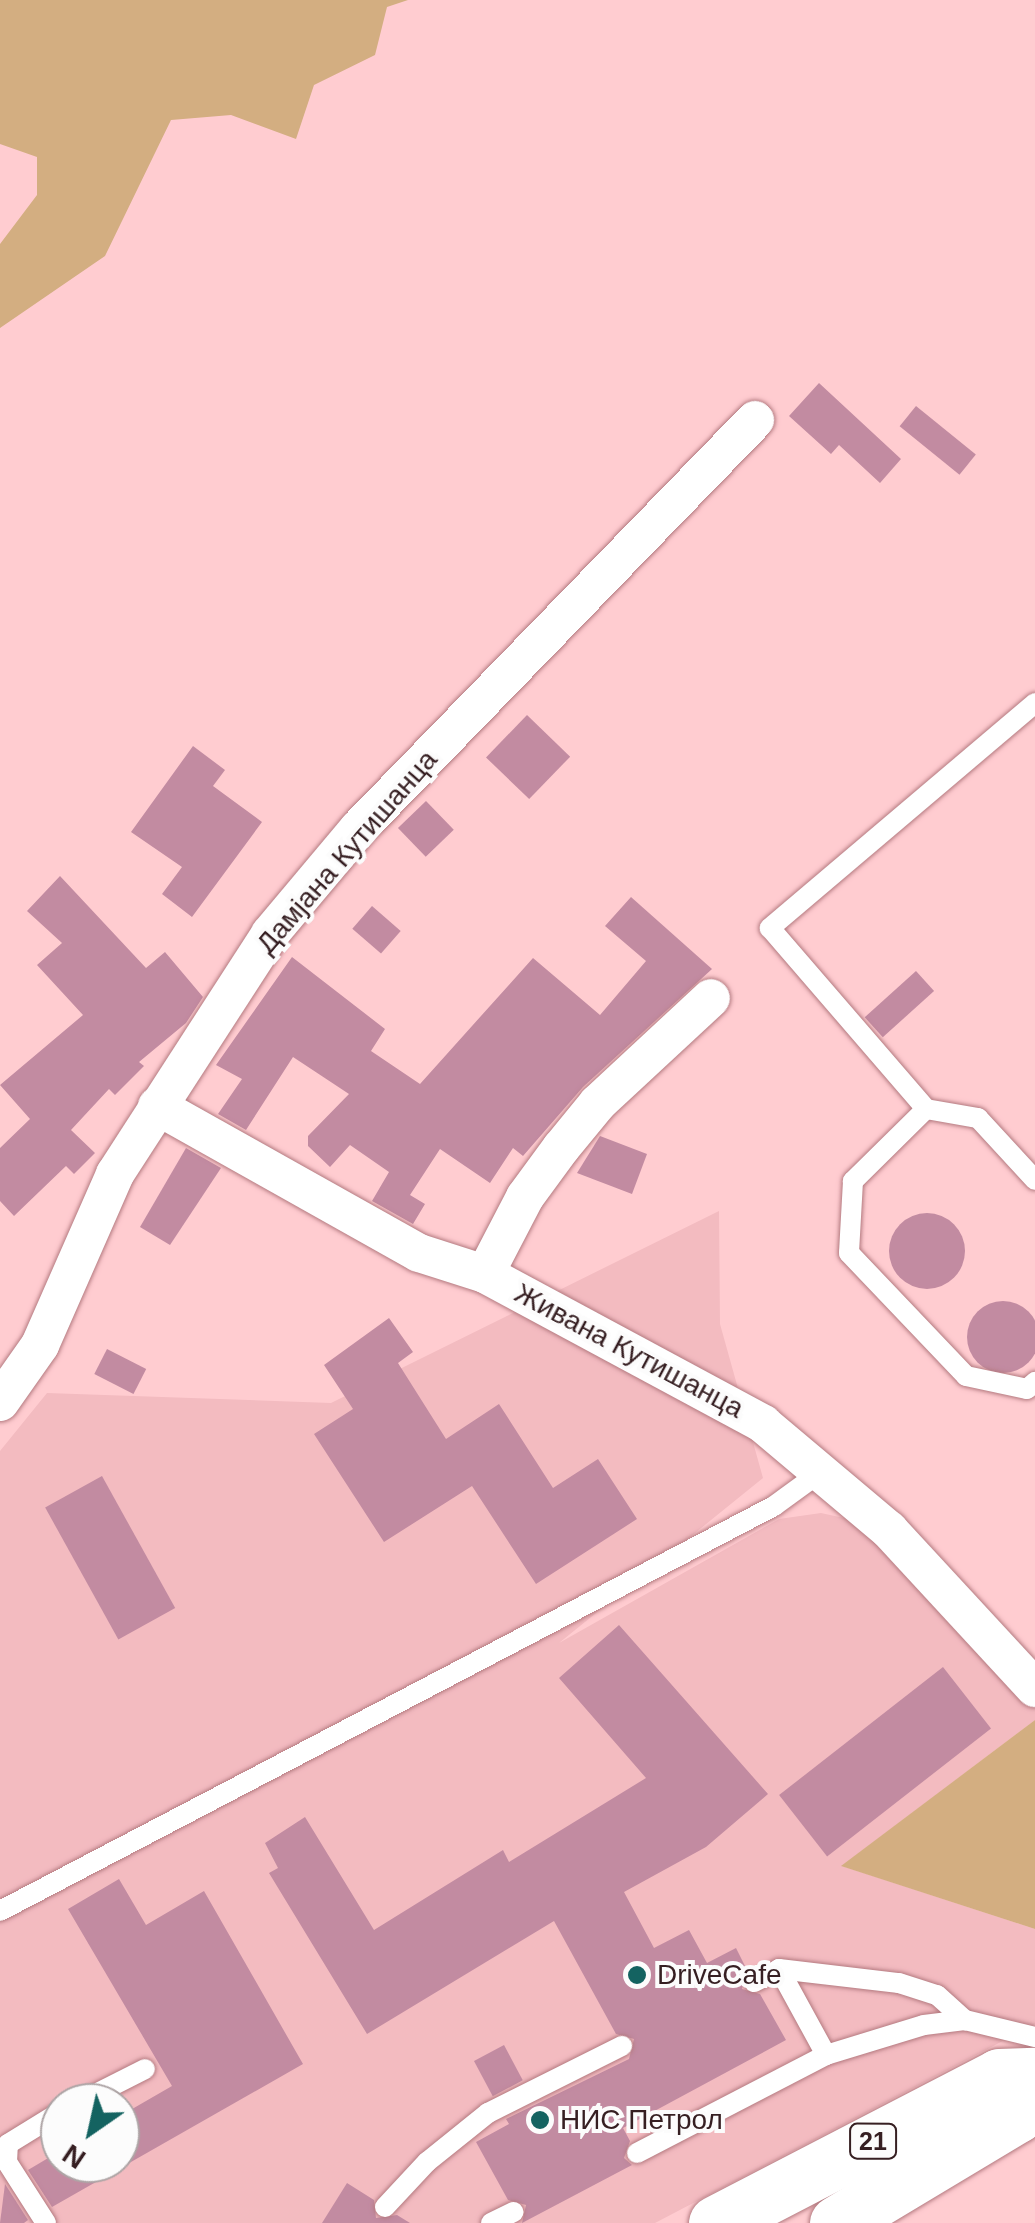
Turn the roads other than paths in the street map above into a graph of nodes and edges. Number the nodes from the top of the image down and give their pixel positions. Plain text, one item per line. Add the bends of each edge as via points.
1 (755, 420) dead end
2 (1035, 703) edge
3 (711, 998) dead end
4 (157, 1106) junction
5 (926, 1109) junction
6 (1035, 1180) edge
7 (485, 1274) junction
8 (1035, 1382) edge
9 (0, 1402) edge
10 (822, 1472) junction
11 (1035, 1688) edge
12 (0, 1911) edge
13 (779, 1969) junction
14 (754, 1982) dead end
15 (965, 2020) junction
16 (1035, 2037) edge
17 (622, 2046) dead end
18 (826, 2055) junction
19 (145, 2069) dead end
20 (1035, 2075) edge
21 (117, 2083) edge
22 (1035, 2097) edge
23 (40, 2124) edge
24 (637, 2153) dead end
25 (385, 2207) dead end
26 (514, 2212) dead end
27 (46, 2223) edge
28 (492, 2223) edge
29 (716, 2223) edge
30 (837, 2223) edge

1 - 4 street, Дамјана Кутишанца via 358,829 270,934
2 - 5 lane via 770,928
3 - 7 street via 598,1103 561,1148 525,1197
4 - 7 street, Живана Кутишанца via 418,1253
4 - 9 street, Дамјана Кутишанца via 115,1174 40,1344
5 - 6 lane via 978,1118
5 - 8 lane via 853,1181 848,1252 966,1376 1028,1389
7 - 10 street, Живана Кутишанца via 762,1424
10 - 11 street, Живана Кутишанца via 889,1530
10 - 12 lane via 774,1506
13 - 14 lane
13 - 15 lane via 899,1983 937,1995
13 - 18 lane
15 - 16 lane
15 - 18 lane via 924,2024
17 - 25 lane via 488,2113
18 - 24 lane
19 - 21 lane
20 - 29 main road, 21 via 998,2076
22 - 30 main road, 21 via 1017,2115
23 - 27 lane via 8,2144 7,2162
26 - 28 lane

